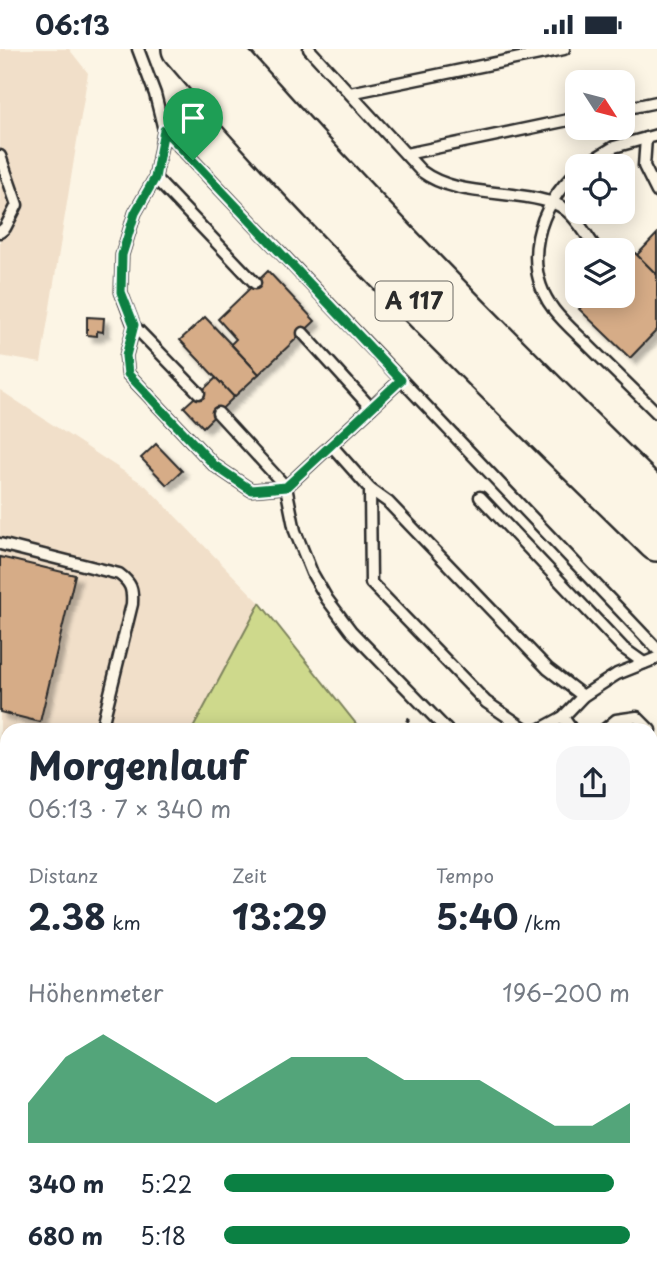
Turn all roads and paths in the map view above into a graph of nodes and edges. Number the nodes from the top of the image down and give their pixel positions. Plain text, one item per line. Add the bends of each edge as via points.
1 (138, 49) edge
2 (181, 49) edge
3 (222, 49) edge
4 (309, 49) edge
5 (564, 49) edge
6 (350, 93) junction
7 (657, 101) edge
8 (635, 106) edge
9 (565, 121) edge
10 (164, 130) junction
11 (652, 137) edge
12 (406, 154) junction
13 (603, 154) edge
14 (0, 156) edge
15 (155, 178) junction
16 (565, 186) edge
17 (657, 192) edge
18 (551, 203) junction
19 (0, 232) edge
20 (588, 238) edge
21 (255, 283) dead end
22 (134, 325) junction
23 (303, 333) dead end
24 (401, 380) junction
25 (199, 393) dead end
26 (372, 408) junction
27 (218, 413) dead end
28 (657, 413) edge
29 (331, 445) junction
30 (286, 487) junction
31 (370, 489) junction
32 (480, 497) dead end
33 (657, 500) edge
34 (657, 542) edge
35 (0, 544) edge
36 (657, 649) edge
37 (657, 658) edge
38 (644, 663) junction
39 (583, 696) junction
40 (420, 704) junction
41 (563, 717) junction
42 (103, 723) edge
43 (406, 723) edge
44 (440, 723) edge
45 (517, 723) edge
46 (552, 723) edge
47 (567, 723) edge
48 (612, 723) edge
49 (643, 723) edge

1 - 10 lane
2 - 34 highway, A 117 via 354,240
3 - 33 highway, A 117 via 429,274
4 - 6 lane
5 - 6 lane
6 - 12 lane
7 - 8 lane
9 - 12 lane
10 - 15 lane
10 - 24 lane
11 - 13 lane
11 - 17 lane via 644,166
12 - 18 lane via 421,171 447,185
14 - 19 lane via 18,205
15 - 21 lane
15 - 22 lane via 135,213 122,255 121,292
16 - 18 lane
18 - 20 lane via 561,206
18 - 28 lane via 539,228 535,256 541,288 554,310
22 - 25 lane
22 - 30 lane via 126,356 128,374 214,465 251,490
23 - 26 lane
24 - 26 lane
24 - 36 lane
26 - 29 lane
27 - 30 lane
29 - 30 lane
29 - 31 lane
30 - 40 lane via 295,531 327,599
31 - 39 lane via 388,502 548,669
31 - 45 lane via 371,583 486,702
32 - 38 lane
35 - 42 lane via 119,574 128,581 132,604
37 - 38 lane
38 - 39 lane
39 - 41 lane
40 - 43 path
40 - 44 lane
41 - 46 lane
41 - 47 lane
48 - 49 lane via 637,717

